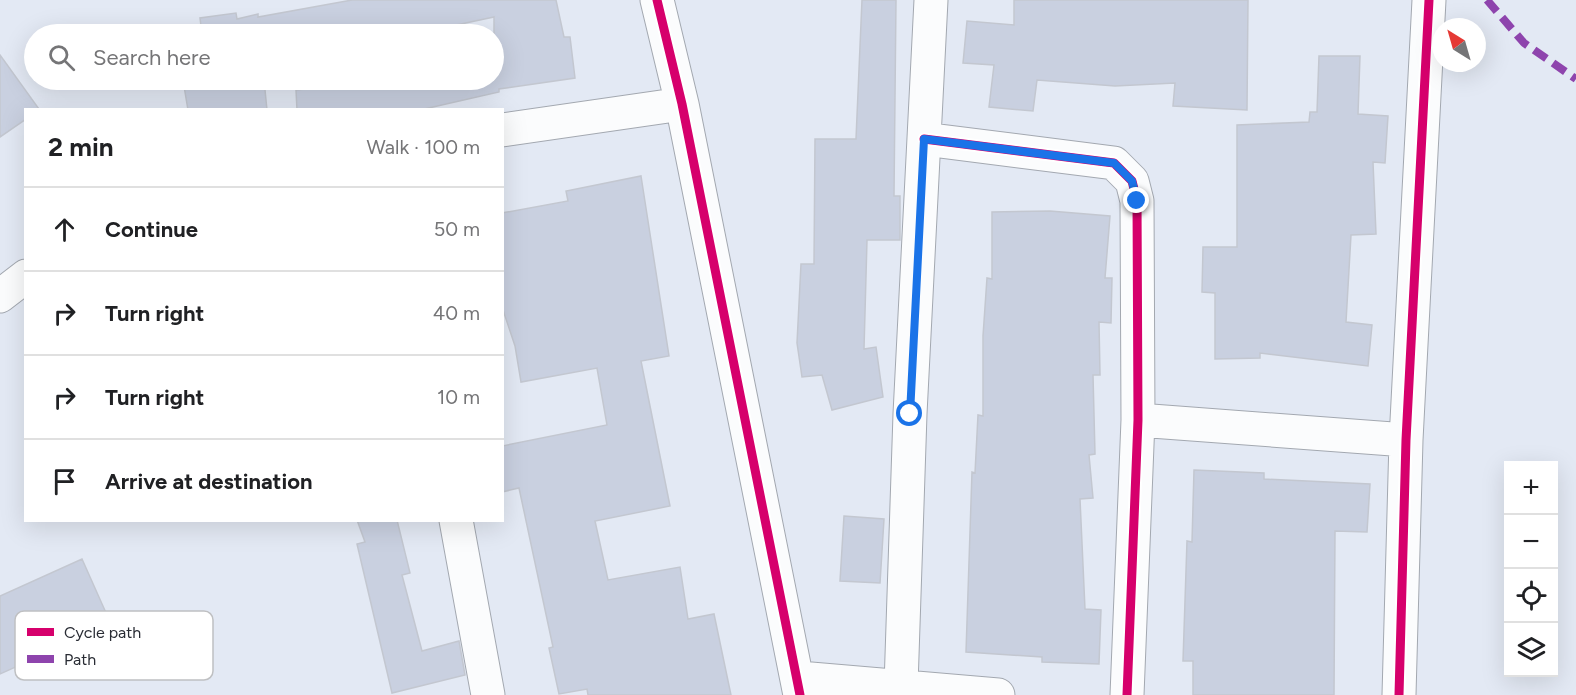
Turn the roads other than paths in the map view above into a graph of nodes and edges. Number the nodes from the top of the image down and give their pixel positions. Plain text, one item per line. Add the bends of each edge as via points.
1 (657, 0) edge
2 (931, 0) edge
3 (1429, 0) edge
4 (682, 104) junction
5 (504, 130) edge
6 (924, 139) junction
7 (24, 278) edge
8 (0, 296) edge
9 (1138, 420) junction
10 (1406, 440) junction
11 (456, 522) edge
12 (901, 686) junction
13 (799, 687) edge
14 (488, 695) edge
15 (998, 695) edge
16 (1127, 695) edge
17 (1399, 695) edge

1 - 4 street
2 - 6 street
3 - 10 street
4 - 5 street
4 - 13 street
6 - 9 street via 1114,163 1132,181 1137,201
6 - 12 street
7 - 8 street
9 - 10 street
9 - 16 street
10 - 17 street
11 - 14 street
12 - 13 street
12 - 15 street

